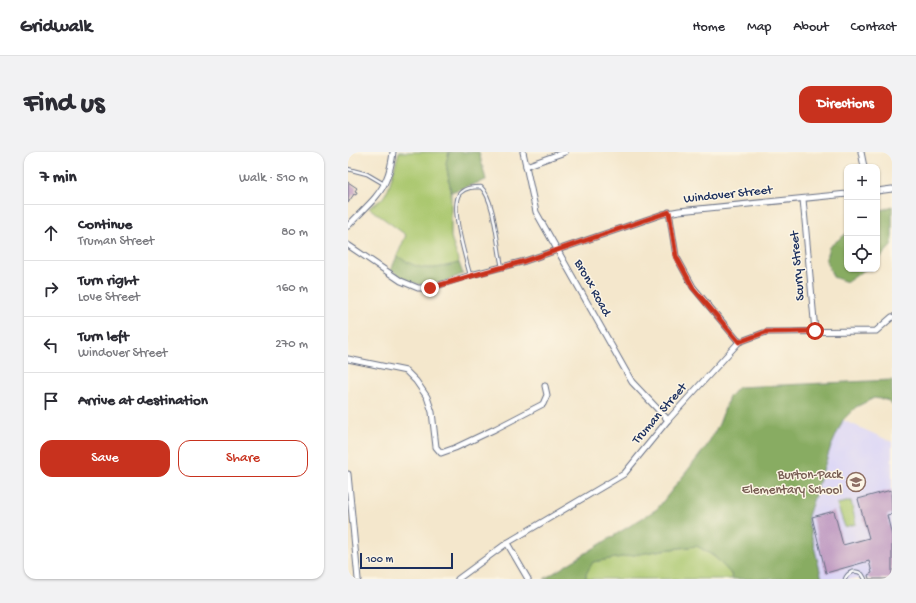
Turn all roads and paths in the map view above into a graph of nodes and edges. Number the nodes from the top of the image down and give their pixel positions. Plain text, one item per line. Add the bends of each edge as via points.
1 (393, 152) edge
2 (523, 152) edge
3 (565, 152) edge
4 (861, 152) edge
5 (863, 164) edge
6 (526, 166) junction
7 (348, 169) edge
8 (384, 184) junction
9 (892, 189) edge
10 (880, 191) edge
11 (844, 194) edge
12 (803, 198) junction
13 (669, 212) junction
14 (348, 226) edge
15 (348, 245) edge
16 (557, 250) junction
17 (502, 268) junction
18 (471, 276) junction
19 (892, 317) edge
20 (815, 331) junction
21 (739, 342) junction
22 (348, 359) edge
23 (545, 386) dead end
24 (668, 420) junction
25 (348, 474) edge
26 (507, 544) junction
27 (358, 579) edge
28 (458, 579) edge
29 (528, 579) edge
30 (845, 579) edge
31 (865, 579) edge

1 - 8 street
2 - 6 street, Bronx Road
3 - 6 street
4 - 5 street
6 - 16 street, Bronx Road via 536,212
7 - 8 lane via 367,174
8 - 14 street
9 - 10 street
11 - 12 street, Windover Street
12 - 13 street, Windover Street
12 - 20 street, Scurry Street
13 - 16 street, Windover Street
13 - 21 street via 676,256 693,288
15 - 18 street, Windover Street via 401,281 418,288 437,287
16 - 17 street, Windover Street
16 - 24 street, Bronx Road via 632,382
17 - 18 street, Windover Street
17 - 18 lane via 488,197 481,187 472,187 459,194 456,203 456,217
19 - 20 street, Truman Street via 876,330
20 - 21 street, Truman Street via 766,332
21 - 24 street, Truman Street
22 - 23 street via 406,371 426,397 432,412 436,448 441,452 455,448 543,404 547,396
24 - 26 street, Truman Street via 624,474
25 - 27 street
26 - 28 street, Truman Street
26 - 29 street
30 - 31 lane via 850,572 856,571

